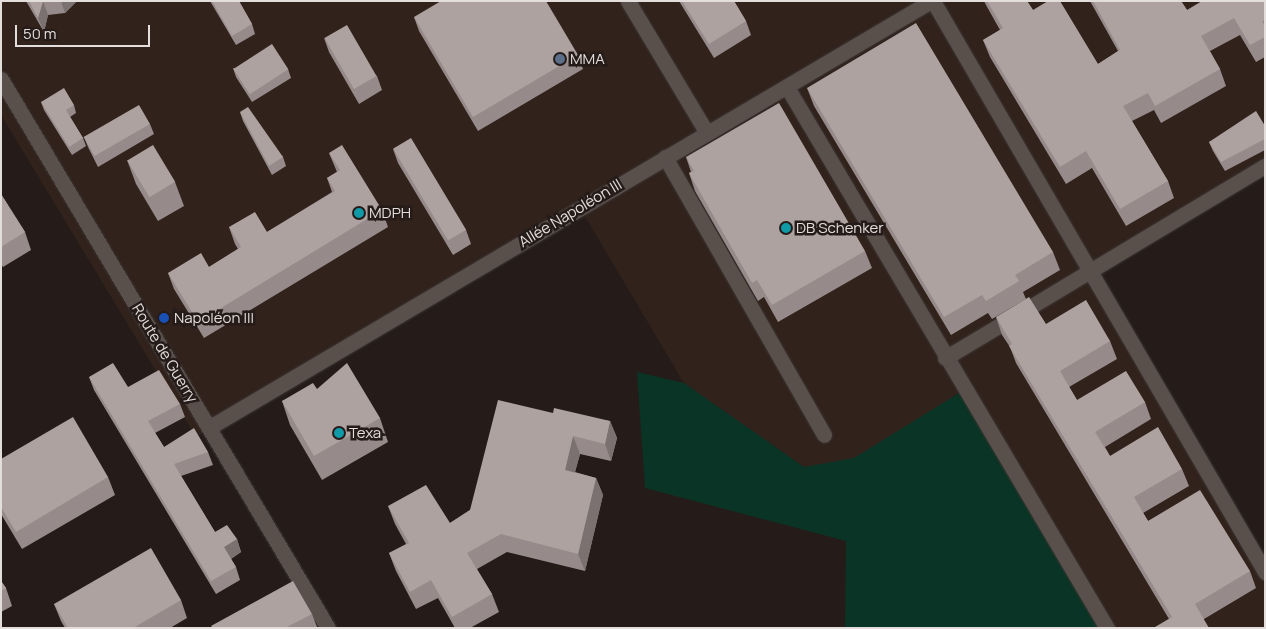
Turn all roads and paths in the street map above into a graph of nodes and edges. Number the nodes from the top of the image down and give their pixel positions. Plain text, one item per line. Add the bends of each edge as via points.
1 (628, 1) edge
2 (932, 1) edge
3 (1, 79) edge
4 (787, 87) junction
5 (707, 133) junction
6 (665, 157) junction
7 (1265, 166) edge
8 (1089, 271) junction
9 (945, 358) junction
10 (210, 427) junction
11 (824, 435) dead end
12 (1265, 572) edge
13 (328, 628) edge
14 (1107, 628) edge

1 - 5 street
2 - 4 street, Allée Napoléon III
2 - 8 street
3 - 10 street, Route de Guerry
4 - 5 street, Allée Napoléon III
4 - 9 street
5 - 6 street, Allée Napoléon III
6 - 10 street, Allée Napoléon III
6 - 11 street
7 - 8 street
8 - 9 street
8 - 12 street
9 - 14 street
10 - 13 street, Route de Guerry

